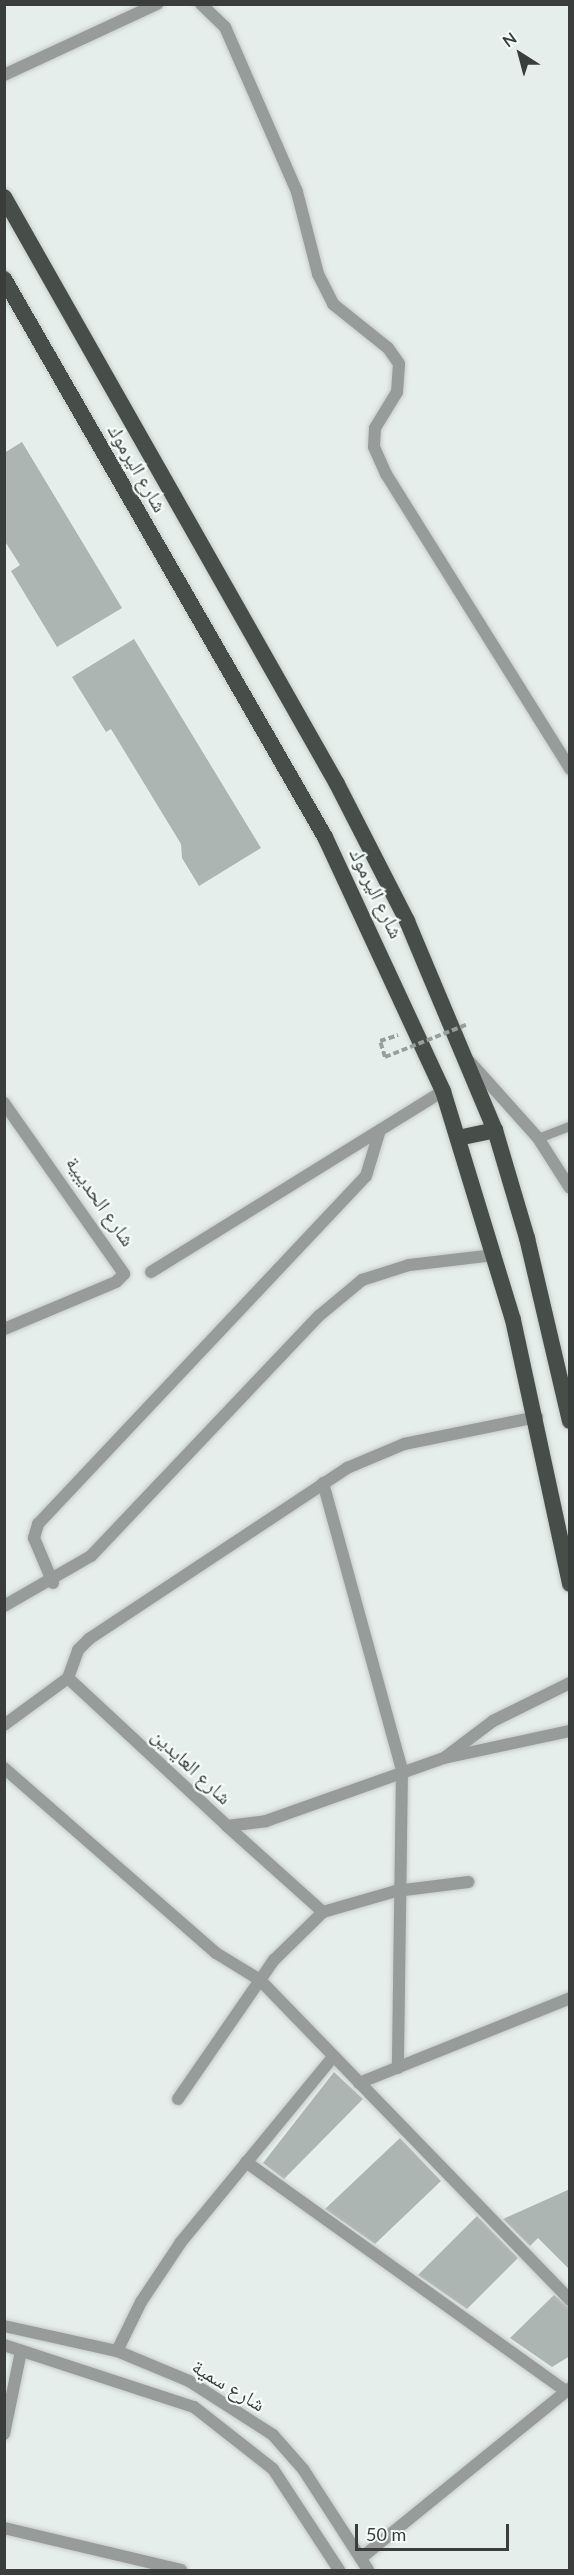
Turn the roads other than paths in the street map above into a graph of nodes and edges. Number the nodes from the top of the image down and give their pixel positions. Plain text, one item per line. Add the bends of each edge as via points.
1 (157, 4) edge
2 (201, 4) edge
3 (4, 75) edge
4 (4, 197) edge
5 (4, 279) edge
6 (570, 769) edge
7 (470, 1062) junction
8 (443, 1091) junction
9 (4, 1103) edge
10 (570, 1126) edge
11 (380, 1130) junction
12 (495, 1130) junction
13 (458, 1138) junction
14 (538, 1138) junction
15 (570, 1188) edge
16 (494, 1255) junction
17 (151, 1272) dead end
18 (4, 1329) edge
19 (537, 1417) junction
20 (570, 1421) edge
21 (323, 1483) junction
22 (53, 1583) junction
23 (570, 1584) edge
24 (4, 1606) edge
25 (68, 1678) junction
26 (569, 1684) edge
27 (4, 1725) edge
28 (570, 1731) edge
29 (444, 1758) junction
30 (4, 1768) edge
31 (402, 1770) junction
32 (227, 1826) junction
33 (468, 1881) dead end
34 (396, 1891) junction
35 (322, 1912) junction
36 (260, 1980) junction
37 (570, 1998) edge
38 (332, 2058) junction
39 (398, 2068) junction
40 (358, 2082) junction
41 (178, 2099) dead end
42 (246, 2162) junction
43 (570, 2300) edge
44 (4, 2326) edge
45 (4, 2345) edge
46 (21, 2350) junction
47 (117, 2351) junction
48 (568, 2390) edge
49 (7, 2415) edge
50 (4, 2433) edge
51 (4, 2528) edge
52 (361, 2558) junction
53 (181, 2571) edge
54 (339, 2571) edge
55 (368, 2571) edge

1 - 3 street
2 - 6 street via 225,27 297,192 318,274 333,304 388,348 399,364 397,392 375,428 374,447 386,474
4 - 7 highway, شارع اليرموك via 338,784
5 - 8 highway, شارع اليرموك via 326,837
7 - 12 highway, شارع اليرموك
7 - 14 street
8 - 11 street
8 - 13 highway, شارع اليرموك
9 - 18 street, شارع الحديبية via 124,1274 116,1282
10 - 14 lane
11 - 17 street
11 - 22 street via 366,1176 38,1524 34,1538
12 - 13 highway
12 - 20 highway, شارع اليرموك via 527,1238
13 - 16 highway, شارع اليرموك
14 - 15 street
16 - 19 highway, شارع اليرموك
16 - 22 street via 409,1265 377,1272 356,1285 289,1346 91,1556
19 - 21 street via 404,1444
19 - 23 highway, شارع اليرموك
21 - 25 street via 89,1639 78,1650
21 - 31 street
22 - 24 street
25 - 27 street
25 - 32 street, شارع العايدين
26 - 29 street, شارع العايدين via 492,1721
28 - 29 street, شارع العايدين
29 - 31 street, شارع العايدين
30 - 36 street via 207,1945
31 - 32 street, شارع العايدين via 266,1821
31 - 34 street
32 - 35 street
33 - 34 street
34 - 35 street
34 - 39 street
35 - 36 street via 293,1937
36 - 38 street
36 - 41 street
37 - 39 street
38 - 40 street
38 - 42 street
39 - 40 street
40 - 43 street
42 - 47 street via 181,2242 141,2302
42 - 48 street
44 - 47 street, شارع سمية
45 - 46 street, شارع سمية
46 - 49 street
46 - 54 street, شارع سمية via 194,2407 273,2469
47 - 52 street, شارع سمية via 189,2381 273,2435 303,2469
48 - 52 street
49 - 50 street
51 - 53 street
52 - 55 street, شارع سمية

